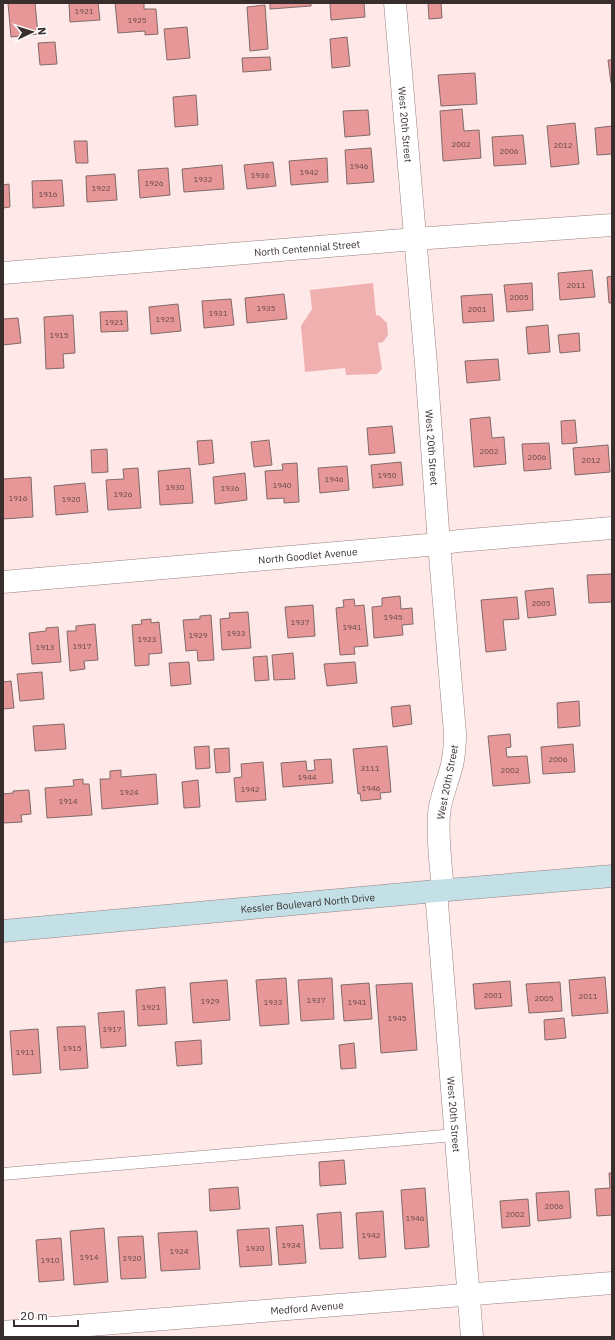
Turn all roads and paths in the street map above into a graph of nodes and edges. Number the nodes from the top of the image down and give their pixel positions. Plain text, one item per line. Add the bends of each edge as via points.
1 (395, 3) edge
2 (612, 225) edge
3 (415, 239) junction
4 (3, 272) edge
5 (612, 528) edge
6 (439, 544) junction
7 (3, 582) edge
8 (612, 876) edge
9 (439, 891) junction
10 (3, 931) edge
11 (455, 1135) junction
12 (3, 1174) edge
13 (612, 1283) edge
14 (468, 1295) junction
15 (3, 1332) edge
16 (472, 1337) edge

1 - 3 street, West 20th Street
2 - 3 street, North Centennial Street
3 - 4 street, North Centennial Street
3 - 6 street, West 20th Street
5 - 6 street, North Goodlet Avenue
6 - 7 street, North Goodlet Avenue
6 - 9 street, West 20th Street via 455,733 450,771 439,813
8 - 9 main road, Kessler Boulevard North Drive
9 - 10 main road, Kessler Boulevard North Drive
9 - 11 street, West 20th Street
11 - 12 lane
11 - 14 street, West 20th Street
13 - 14 street, Medford Avenue
14 - 15 street, Medford Avenue
14 - 16 street, West 20th Street

